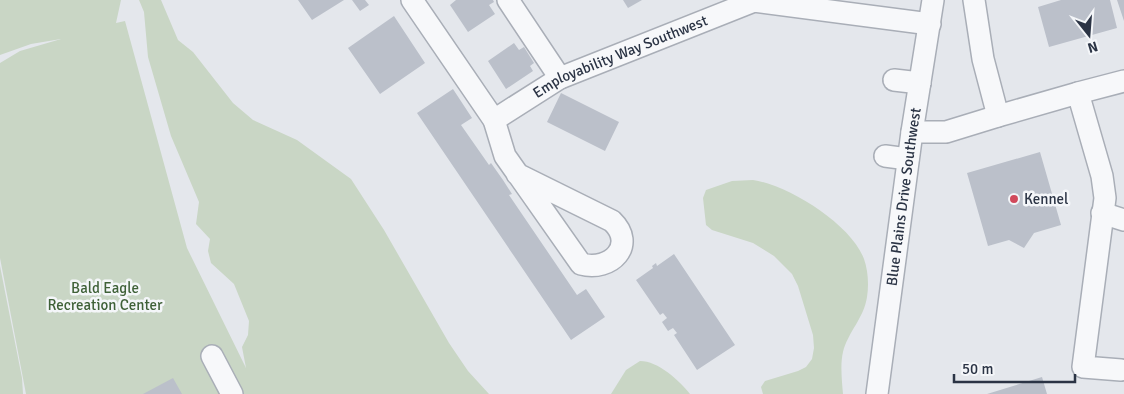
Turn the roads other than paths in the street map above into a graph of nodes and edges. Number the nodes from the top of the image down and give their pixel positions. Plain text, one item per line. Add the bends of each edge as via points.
1 (412, 0) edge
2 (508, 0) edge
3 (933, 0) edge
4 (974, 0) edge
5 (754, 1) edge
6 (930, 24) junction
7 (560, 78) junction
8 (894, 80) dead end
9 (1124, 81) edge
10 (920, 83) junction
11 (1078, 92) junction
12 (998, 116) junction
13 (494, 120) junction
14 (912, 132) junction
15 (885, 156) dead end
16 (908, 159) junction
17 (517, 174) junction
18 (1102, 213) junction
19 (1124, 220) edge
20 (212, 356) dead end
21 (1121, 370) dead end
22 (232, 394) edge
23 (877, 394) edge

1 - 13 street
2 - 7 street
3 - 6 street, Blue Plains Drive Southwest
4 - 12 street via 983,59
5 - 6 street, Employability Way Southwest
5 - 7 street, Employability Way Southwest
6 - 10 street, Blue Plains Drive Southwest
7 - 13 street, Employability Way Southwest
8 - 10 street
9 - 11 street
10 - 14 street, Blue Plains Drive Southwest
11 - 12 street
11 - 18 street via 1102,176
12 - 14 street via 946,132
13 - 17 street via 505,156
14 - 16 street, Blue Plains Drive Southwest
15 - 16 street
16 - 23 street, Blue Plains Drive Southwest
17 - 17 street via 581,264 593,267 606,265 619,253 625,224 612,221
18 - 19 street
18 - 21 street via 1083,367
20 - 22 street

